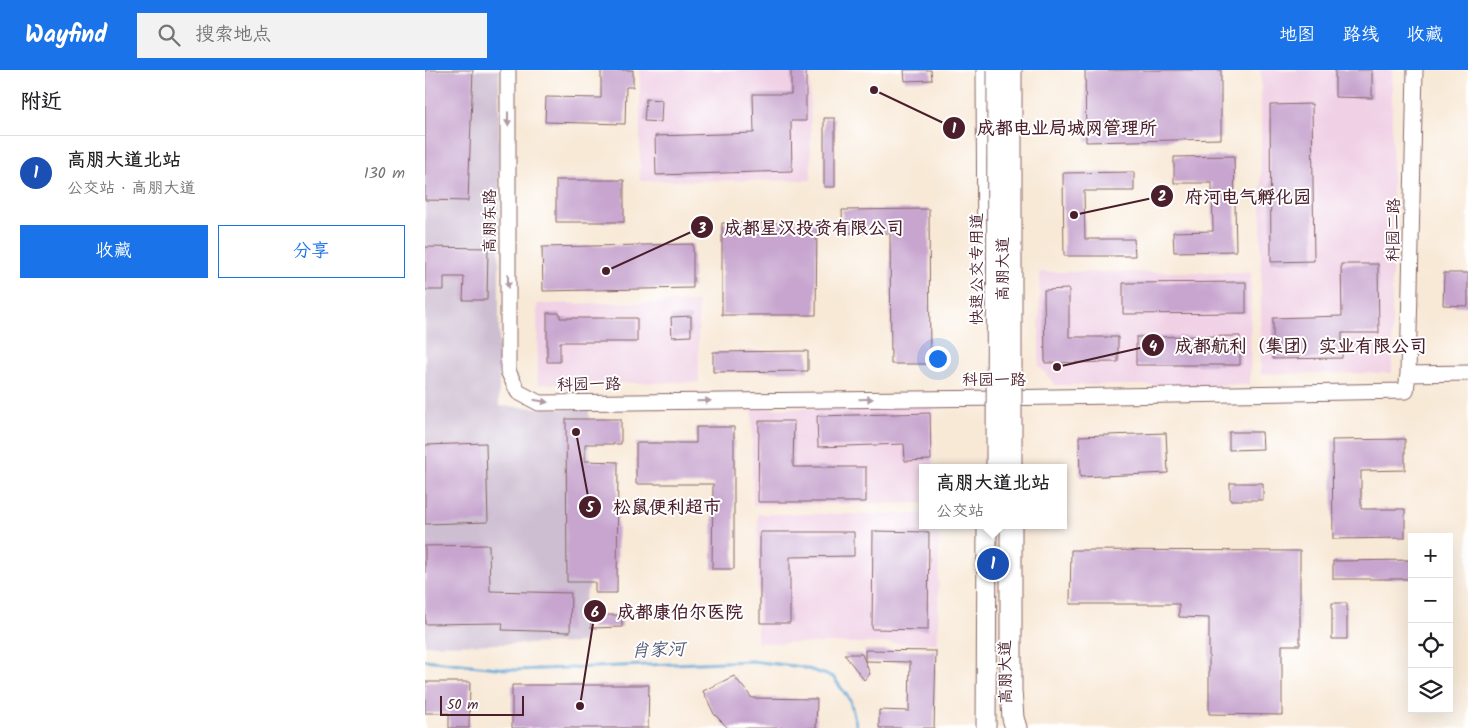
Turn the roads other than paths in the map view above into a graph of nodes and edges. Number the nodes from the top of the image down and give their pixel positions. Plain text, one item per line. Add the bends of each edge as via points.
1 (507, 70) edge
2 (987, 70) edge
3 (995, 70) edge
4 (1003, 70) edge
5 (1011, 70) edge
6 (1415, 70) edge
7 (508, 371) joint
8 (1468, 373) edge
9 (1408, 374) junction
10 (1406, 391) joint
11 (995, 398) junction
12 (987, 464) edge
13 (994, 464) edge
14 (1003, 464) edge
15 (1011, 464) edge
16 (987, 529) edge
17 (993, 529) edge
18 (1004, 529) edge
19 (1011, 529) edge
20 (986, 728) edge
21 (993, 728) edge
22 (1007, 728) edge
23 (1016, 728) edge

1 -> 7 street, 高朋东路
2 - 11 main road, 高朋大道
3 - 13 street, 快速公交专用道, bridge
4 - 11 main road, 高朋大道
5 - 15 highway, bridge
6 - 9 street, 科园二路
7 -> 11 street, 科园一路 via 518,392 539,403
8 - 9 street
9 - 10 street, 科园二路
10 - 11 street, 科园一路
11 - 12 main road, 高朋大道
11 - 14 main road, 高朋大道
16 - 20 main road, 高朋大道
17 - 21 street
18 - 22 main road, 高朋大道
19 - 23 highway via 1011,690

